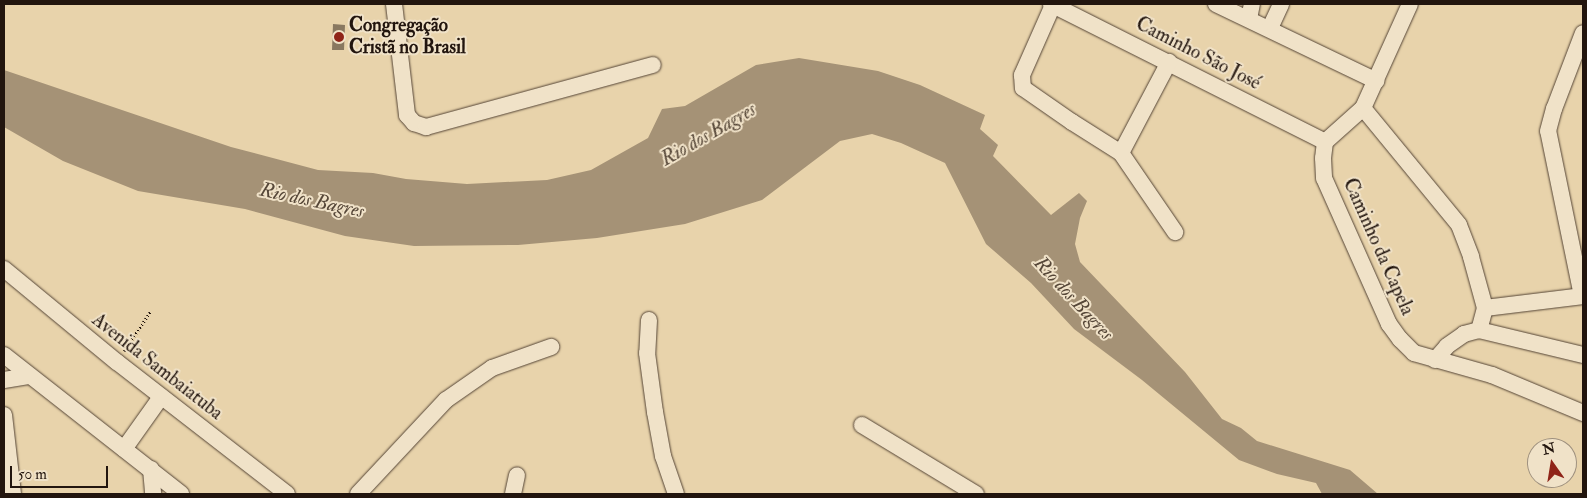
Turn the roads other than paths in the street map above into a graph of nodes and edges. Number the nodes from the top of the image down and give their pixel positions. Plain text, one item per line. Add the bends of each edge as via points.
1 (394, 4) edge
2 (1052, 4) edge
3 (1281, 4) edge
4 (1410, 4) edge
5 (1221, 5) edge
6 (1251, 11) edge
7 (1270, 28) junction
8 (1583, 33) edge
9 (1169, 62) junction
10 (653, 65) dead end
11 (1377, 81) junction
12 (1364, 108) junction
13 (1325, 142) junction
14 (1121, 153) junction
15 (1175, 232) dead end
16 (4, 269) edge
17 (1583, 296) edge
18 (1485, 308) junction
19 (649, 320) dead end
20 (1479, 330) junction
21 (551, 347) dead end
22 (4, 355) edge
23 (1583, 355) edge
24 (1435, 360) junction
25 (30, 376) junction
26 (4, 380) edge
27 (161, 397) junction
28 (1583, 413) edge
29 (4, 415) edge
30 (862, 425) dead end
31 (124, 449) junction
32 (150, 470) junction
33 (517, 475) dead end
34 (13, 494) edge
35 (153, 494) edge
36 (181, 494) edge
37 (287, 494) edge
38 (358, 494) edge
39 (513, 494) edge
40 (676, 494) edge
41 (976, 494) edge

1 - 10 street via 407,115 414,123 426,127
2 - 9 street, Caminho São José
2 - 14 street via 1022,75 1023,88
3 - 7 street
4 - 11 street
5 - 6 street
6 - 7 street
7 - 11 street
8 - 17 street via 1548,131
9 - 13 street, Caminho São José
9 - 14 street
11 - 12 street
12 - 13 street
12 - 18 street via 1460,225
13 - 24 street, Caminho da Capela via 1324,178 1390,324 1414,353
14 - 15 street
16 - 27 street, Avenida Sambaiatuba
17 - 18 street
18 - 20 street
19 - 40 street via 647,353 654,412 663,456
20 - 23 street
20 - 24 street via 1464,334
21 - 38 street via 492,368 446,400
22 - 25 street
24 - 28 street, Caminho da Capela via 1492,375
25 - 26 street
25 - 31 street
27 - 31 street
27 - 37 street, Avenida Sambaiatuba
29 - 34 street
30 - 41 street
31 - 32 street
32 - 35 street
32 - 36 street
33 - 39 street

